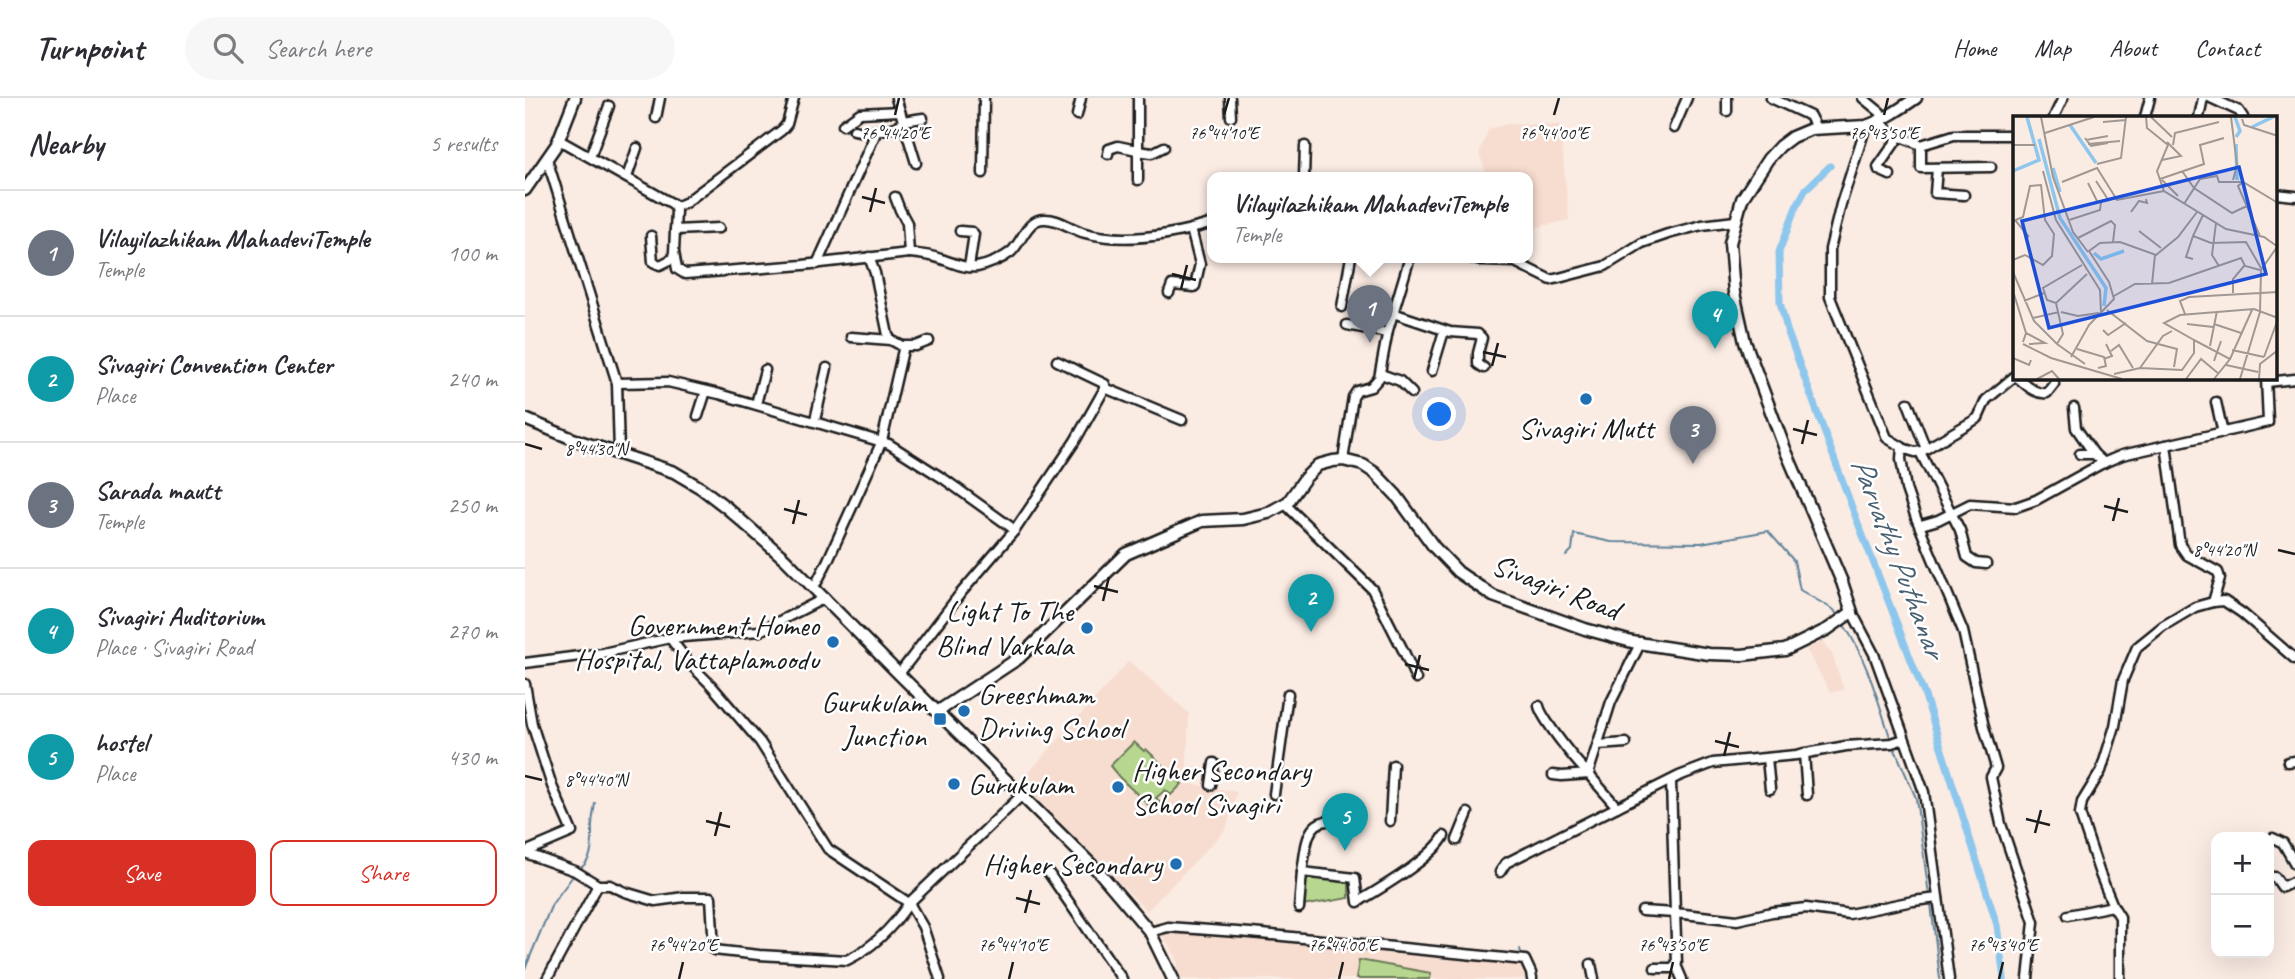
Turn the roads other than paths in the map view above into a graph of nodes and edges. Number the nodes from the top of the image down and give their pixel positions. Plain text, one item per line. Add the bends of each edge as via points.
1 (575, 98) edge
2 (660, 98) edge
3 (794, 98) edge
4 (896, 98) edge
5 (984, 98) edge
6 (1081, 98) edge
7 (1138, 98) edge
8 (1230, 98) edge
9 (1687, 98) edge
10 (1727, 98) edge
11 (1771, 98) edge
12 (1863, 98) edge
13 (1916, 98) edge
14 (2063, 98) edge
15 (2150, 98) edge
16 (2203, 98) edge
17 (2211, 98) edge
18 (610, 106) dead end
19 (900, 111) junction
20 (1727, 111) dead end
21 (1077, 115) dead end
22 (2054, 116) edge
23 (2145, 116) edge
24 (2199, 116) edge
25 (2242, 116) edge
26 (1231, 117) dead end
27 (656, 118) dead end
28 (923, 118) dead end
29 (1882, 120) junction
30 (903, 122) junction
31 (843, 125) dead end
32 (1866, 126) junction
33 (1674, 128) dead end
34 (1816, 128) junction
35 (854, 130) dead end
36 (876, 135) dead end
37 (2013, 135) edge
38 (1899, 137) junction
39 (559, 140) junction
40 (1921, 145) junction
41 (1305, 146) dead end
42 (1164, 147) dead end
43 (637, 148) dead end
44 (1137, 150) junction
45 (1108, 154) dead end
46 (590, 157) junction
47 (547, 159) junction
48 (916, 163) dead end
49 (1991, 167) dead end
50 (1937, 168) junction
51 (1304, 172) edge
52 (983, 173) dead end
53 (1890, 174) dead end
54 (627, 177) junction
55 (1137, 180) dead end
56 (525, 190) edge
57 (2277, 194) edge
58 (1964, 195) dead end
59 (2295, 196) edge
60 (895, 197) dead end
61 (675, 207) junction
62 (1735, 221) junction
63 (1207, 225) edge
64 (719, 228) dead end
65 (1191, 229) junction
66 (675, 230) junction
67 (960, 231) dead end
68 (651, 236) dead end
69 (909, 253) junction
70 (674, 257) junction
71 (869, 257) junction
72 (1350, 263) edge
73 (1409, 263) edge
74 (1517, 263) edge
75 (817, 264) junction
76 (969, 267) junction
77 (1169, 293) dead end
78 (1342, 307) dead end
79 (1393, 313) junction
80 (1347, 325) dead end
81 (1444, 331) junction
82 (1387, 333) junction
83 (851, 337) dead end
84 (891, 340) junction
85 (929, 341) dead end
86 (902, 346) junction
87 (1057, 361) dead end
88 (827, 368) dead end
89 (1484, 368) dead end
90 (765, 370) dead end
91 (1432, 371) dead end
92 (1381, 374) junction
93 (2295, 379) edge
94 (2013, 380) edge
95 (2021, 380) edge
96 (2267, 380) edge
97 (2277, 380) edge
98 (617, 383) junction
99 (2054, 384) dead end
100 (1105, 388) junction
101 (706, 391) junction
102 (1412, 393) dead end
103 (2216, 402) dead end
104 (1908, 403) dead end
105 (756, 404) junction
106 (2074, 408) dead end
107 (698, 416) dead end
108 (525, 419) edge
109 (815, 420) junction
110 (1182, 420) dead end
111 (2223, 433) junction
112 (882, 442) junction
113 (2166, 445) junction
114 (1902, 448) junction
115 (1923, 450) junction
116 (619, 453) junction
117 (2080, 454) dead end
118 (2094, 454) junction
119 (1343, 460) junction
120 (2103, 463) junction
121 (1285, 504) junction
122 (1952, 513) junction
123 (1921, 526) junction
124 (1015, 530) junction
125 (1986, 564) dead end
126 (813, 586) junction
127 (825, 598) junction
128 (2213, 602) junction
129 (1852, 612) junction
130 (670, 638) junction
131 (1641, 642) junction
132 (2295, 659) edge
133 (525, 663) edge
134 (899, 674) junction
135 (1416, 679) dead end
136 (525, 684) edge
137 (1289, 694) dead end
138 (1539, 706) dead end
139 (937, 712) junction
140 (1904, 739) junction
141 (1626, 743) dead end
142 (1598, 745) junction
143 (1804, 753) junction
144 (1767, 758) junction
145 (1215, 763) dead end
146 (1393, 765) dead end
147 (1590, 774) junction
148 (1553, 775) dead end
149 (1671, 782) dead end
150 (1211, 785) dead end
151 (1770, 789) dead end
152 (1274, 794) dead end
153 (1022, 795) junction
154 (1807, 795) dead end
155 (1616, 807) junction
156 (1468, 813) dead end
157 (1390, 821) dead end
158 (1345, 823) dead end
159 (1444, 836) dead end
160 (2274, 838) edge
161 (1457, 840) dead end
162 (525, 852) edge
163 (2295, 864) edge
164 (1048, 872) dead end
165 (1302, 872) junction
166 (1500, 872) dead end
167 (2274, 877) edge
168 (2295, 881) edge
169 (598, 885) junction
170 (1938, 898) junction
171 (909, 903) junction
172 (2113, 906) junction
173 (1299, 908) dead end
174 (1642, 911) dead end
175 (1675, 913) junction
176 (2068, 915) dead end
177 (1150, 932) junction
178 (1591, 964) dead end
179 (1676, 965) junction
180 (1654, 968) dead end
181 (547, 979) edge
182 (940, 979) edge
183 (1122, 979) edge
184 (1173, 979) edge
185 (1532, 979) edge
186 (1594, 979) edge
187 (1682, 979) edge
188 (1949, 979) edge
189 (2028, 979) edge
190 (2120, 979) edge

1 - 39 main road
2 - 27 street
3 - 61 street via 782,130
4 - 19 street
5 - 52 street
6 - 21 street
7 - 44 street
8 - 26 street
9 - 33 street
10 - 20 street
11 - 34 street via 1810,116
12 - 29 street
13 - 29 main road
14 - 22 street
15 - 23 street
16 - 24 street
17 - 25 street
18 - 46 street
19 - 30 street
19 - 31 street via 860,113
28 - 30 street
29 - 32 main road
29 - 38 street via 1885,128
30 - 35 street via 865,132
30 - 48 street
32 - 34 main road
32 - 114 street via 1830,249 1830,297 1887,438
34 - 62 main road via 1792,137 1768,159 1742,199
36 - 75 street
37 - 40 street via 1954,135
38 - 40 street
38 - 53 street via 1878,167
39 - 46 street
39 - 47 main road
40 - 50 street via 1920,168
41 - 51 street
42 - 44 street via 1152,153
43 - 54 street
44 - 45 street via 1114,146
44 - 55 street
46 - 54 street
47 - 56 main road
47 - 98 street
49 - 50 street
50 - 58 street via 1935,192
54 - 61 street
57 - 59 street
60 - 69 street via 907,223
61 - 66 street
62 - 74 street via 1668,234 1641,243 1605,266 1554,279
62 - 129 main road via 1730,265 1745,342
63 - 65 street
64 - 66 street
65 - 76 street via 1144,237 1099,235 1042,219 1032,224 1011,251 990,263
65 - 77 street via 1200,264 1195,286 1172,285
66 - 70 street
67 - 76 street via 974,234
68 - 70 street via 656,265
69 - 71 street
69 - 76 street
70 - 75 street via 677,269 685,274
71 - 75 street
71 - 84 street
72 - 78 street
73 - 79 street
79 - 81 street
79 - 82 street
80 - 82 street
81 - 89 street via 1481,335 1477,357
81 - 91 street
82 - 92 street
83 - 84 street
84 - 86 street
85 - 86 street
86 - 112 street
87 - 100 street
88 - 109 street
90 - 105 street
92 - 102 street via 1400,381
92 - 119 street via 1373,386 1354,394
93 - 97 street
94 - 115 street via 1986,400 1978,418
95 - 99 street via 2042,394
96 - 111 street via 2268,422
98 - 101 street via 668,382
98 - 116 street
100 - 110 street
100 - 124 street
101 - 105 street
101 - 107 street
103 - 111 street
104 - 115 street
105 - 109 street
106 - 118 street via 2077,428
108 - 116 main road
109 - 112 street
111 - 113 street
112 - 124 street
112 - 126 street
113 - 120 street
113 - 128 street via 2180,545 2187,555 2218,572
114 - 115 street
114 - 123 street via 1906,489
115 - 122 street
116 - 126 main road via 674,472 701,488
117 - 118 street
118 - 120 street
119 - 121 main road via 1318,465
119 - 131 main road, Sivagiri Road via 1375,473 1450,564 1493,596 1585,629
120 - 122 street via 2015,507 1970,504
121 - 135 street via 1371,589
121 - 139 main road via 1243,519 1202,521 1126,554 1019,658
122 - 123 street
122 - 125 street via 1967,557
123 - 189 street via 1963,631 1996,768 1991,777 2001,824 2034,922
124 - 134 street
126 - 127 main road
127 - 130 street via 760,631
127 - 134 main road
128 - 132 street via 2224,601 2242,613
128 - 172 street via 2195,607 2137,647 2123,680 2101,771 2081,802 2080,814
129 - 131 main road, Sivagiri Road via 1785,650 1709,654
129 - 140 street via 1874,654
130 - 133 street
130 - 171 street via 760,742 828,849
131 - 142 street via 1611,702
134 - 139 main road
136 - 162 street via 532,724 572,832
137 - 152 street
138 - 147 street via 1557,736
139 - 153 main road
140 - 143 street
140 - 170 street via 1924,792
141 - 142 street
142 - 147 street
143 - 144 street
143 - 154 street
144 - 151 street
144 - 155 street via 1726,760 1696,768
145 - 150 street
146 - 157 street
147 - 148 street
147 - 155 street
149 - 175 street
153 - 171 street
153 - 177 main road via 1100,873
155 - 166 street via 1506,863
156 - 161 street
158 - 165 street via 1324,821 1313,827
159 - 165 street via 1436,848 1358,902 1355,878
160 - 163 street via 2280,840
162 - 169 street
164 - 183 street
165 - 173 street
167 - 168 street via 2282,887
169 - 171 street via 610,884 655,901 711,897 714,950 759,956 847,960 896,922
169 - 181 street
170 - 175 street via 1849,914 1806,908 1737,920
170 - 188 street
171 - 182 street via 923,927
172 - 176 street
172 - 190 street via 2120,917
174 - 175 street
175 - 179 street
177 - 184 main road
177 - 185 street via 1168,927 1251,933 1525,960
178 - 186 street
179 - 180 street
179 - 187 street

